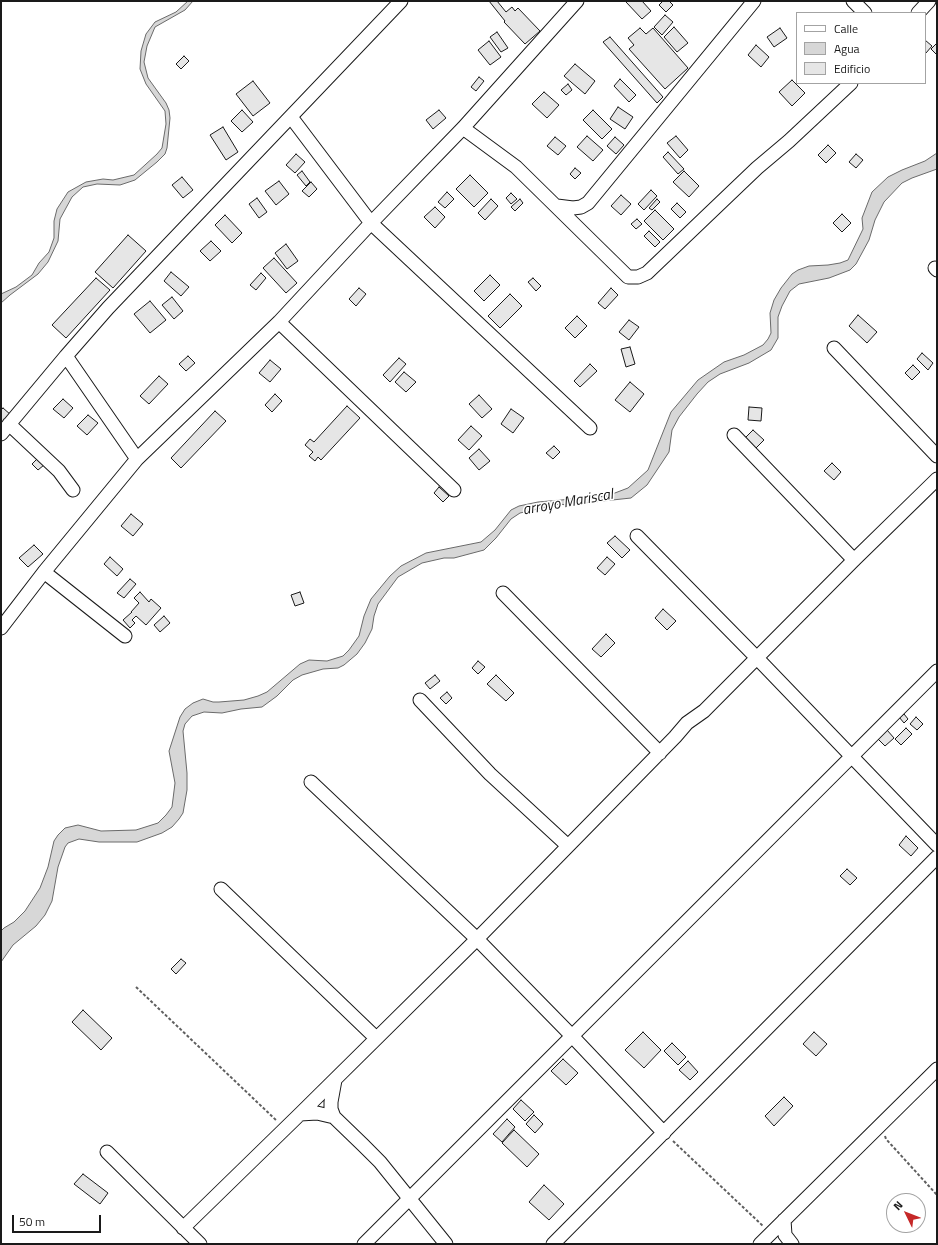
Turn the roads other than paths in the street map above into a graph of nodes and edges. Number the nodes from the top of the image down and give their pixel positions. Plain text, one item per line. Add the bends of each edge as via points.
1 (401, 1) edge
2 (577, 1) edge
3 (754, 1) edge
4 (853, 1) edge
5 (929, 1) edge
6 (864, 12) edge
7 (919, 12) edge
8 (850, 84) edge
9 (291, 117) junction
10 (463, 128) junction
11 (557, 206) junction
12 (371, 223) junction
13 (279, 322) junction
14 (834, 348) dead end
15 (66, 356) junction
16 (590, 428) dead end
17 (5, 429) edge
18 (734, 435) dead end
19 (937, 456) edge
20 (137, 459) junction
21 (937, 479) edge
22 (73, 490) dead end
23 (454, 490) dead end
24 (637, 536) dead end
25 (854, 560) junction
26 (44, 572) junction
27 (503, 593) dead end
28 (1, 628) edge
29 (125, 636) dead end
30 (757, 658) junction
31 (937, 671) edge
32 (420, 700) dead end
33 (660, 753) junction
34 (852, 756) junction
35 (311, 782) dead end
36 (937, 845) edge
37 (568, 846) junction
38 (937, 857) edge
39 (221, 889) dead end
40 (476, 939) junction
41 (572, 1036) junction
42 (376, 1038) junction
43 (937, 1069) edge
44 (336, 1078) junction
45 (300, 1114) junction
46 (334, 1117) junction
47 (664, 1132) junction
48 (107, 1152) dead end
49 (409, 1198) junction
50 (784, 1220) junction
51 (183, 1228) junction
52 (200, 1244) edge
53 (364, 1244) edge
54 (446, 1244) edge
55 (553, 1244) edge
56 (760, 1244) edge
57 (792, 1244) edge

1 - 9 street
2 - 10 street
3 - 11 street via 588,203 573,208
4 - 6 street
5 - 7 street
8 - 11 street via 647,273 638,277 628,277
9 - 12 street
9 - 15 street via 124,291
10 - 11 street via 516,167
10 - 12 street
12 - 13 street
12 - 16 street
13 - 20 street
13 - 23 street
14 - 19 street
15 - 17 street
15 - 20 street
17 - 22 street via 59,471
18 - 25 street
20 - 26 street
21 - 25 street
24 - 30 street
25 - 30 street
26 - 28 street
26 - 29 street
27 - 33 street
30 - 33 street via 704,711 686,723
30 - 34 street
31 - 34 street
32 - 37 street via 490,774
33 - 37 street
34 - 36 street
34 - 41 street
35 - 40 street
37 - 40 street
38 - 47 street
39 - 42 street
40 - 41 street
40 - 42 street
41 - 47 street
41 - 49 street
42 - 44 street
43 - 50 street
44 - 45 street
44 - 46 street via 331,1095
45 - 46 street via 317,1113
45 - 51 street
46 - 49 street via 364,1145
47 - 55 street
48 - 51 street
49 - 53 street
49 - 54 street
50 - 56 street
50 - 57 street via 785,1235
51 - 52 street

